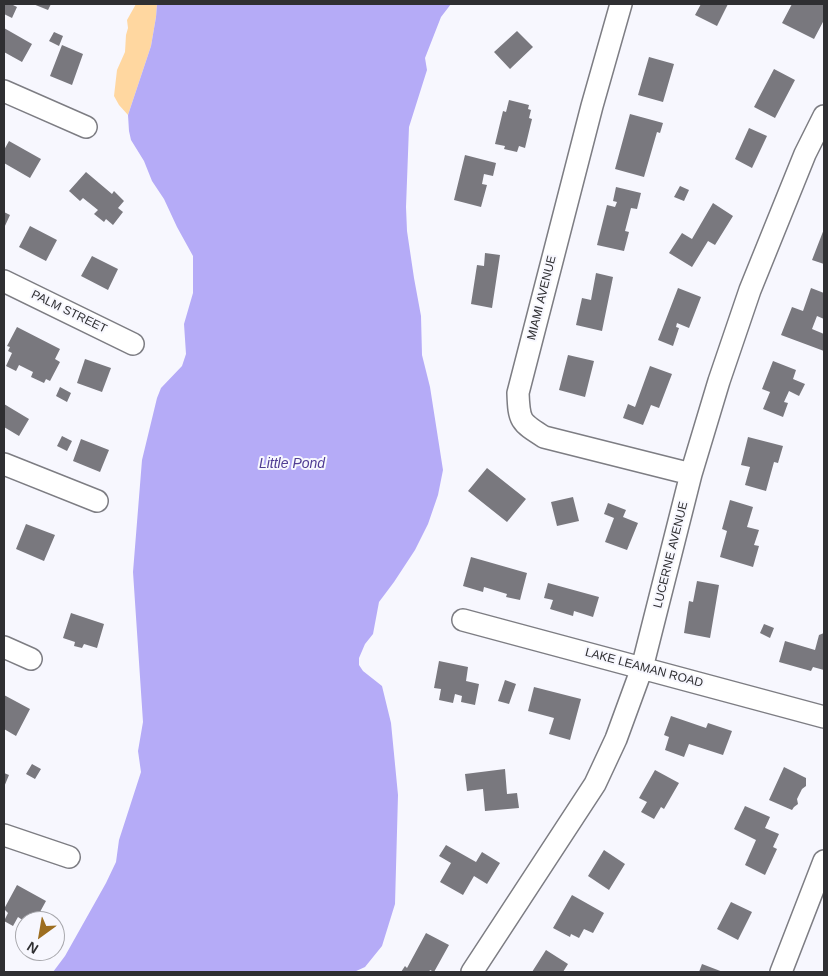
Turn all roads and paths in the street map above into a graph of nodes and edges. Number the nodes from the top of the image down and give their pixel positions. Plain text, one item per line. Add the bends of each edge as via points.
1 (621, 4) edge
2 (4, 91) edge
3 (824, 116) edge
4 (86, 127) dead end
5 (4, 280) edge
6 (134, 344) dead end
7 (4, 464) edge
8 (691, 474) junction
9 (97, 501) dead end
10 (463, 620) dead end
11 (4, 647) edge
12 (31, 659) dead end
13 (642, 668) junction
14 (824, 717) edge
15 (4, 835) edge
16 (69, 858) dead end
17 (824, 861) edge
18 (472, 972) edge
19 (781, 972) edge

1 - 8 street, MIAMI AVENUE via 518,393 519,412 524,424 544,437
2 - 4 street
3 - 8 street, LUCERNE AVENUE via 750,290
5 - 6 street, PALM STREET
7 - 9 street
8 - 13 street, LUCERNE AVENUE
10 - 13 street, LAKE LEAMAN ROAD
11 - 12 street
13 - 14 street, LAKE LEAMAN ROAD
13 - 18 street, LUCERNE AVENUE via 616,739 595,784
15 - 16 street
17 - 19 street

